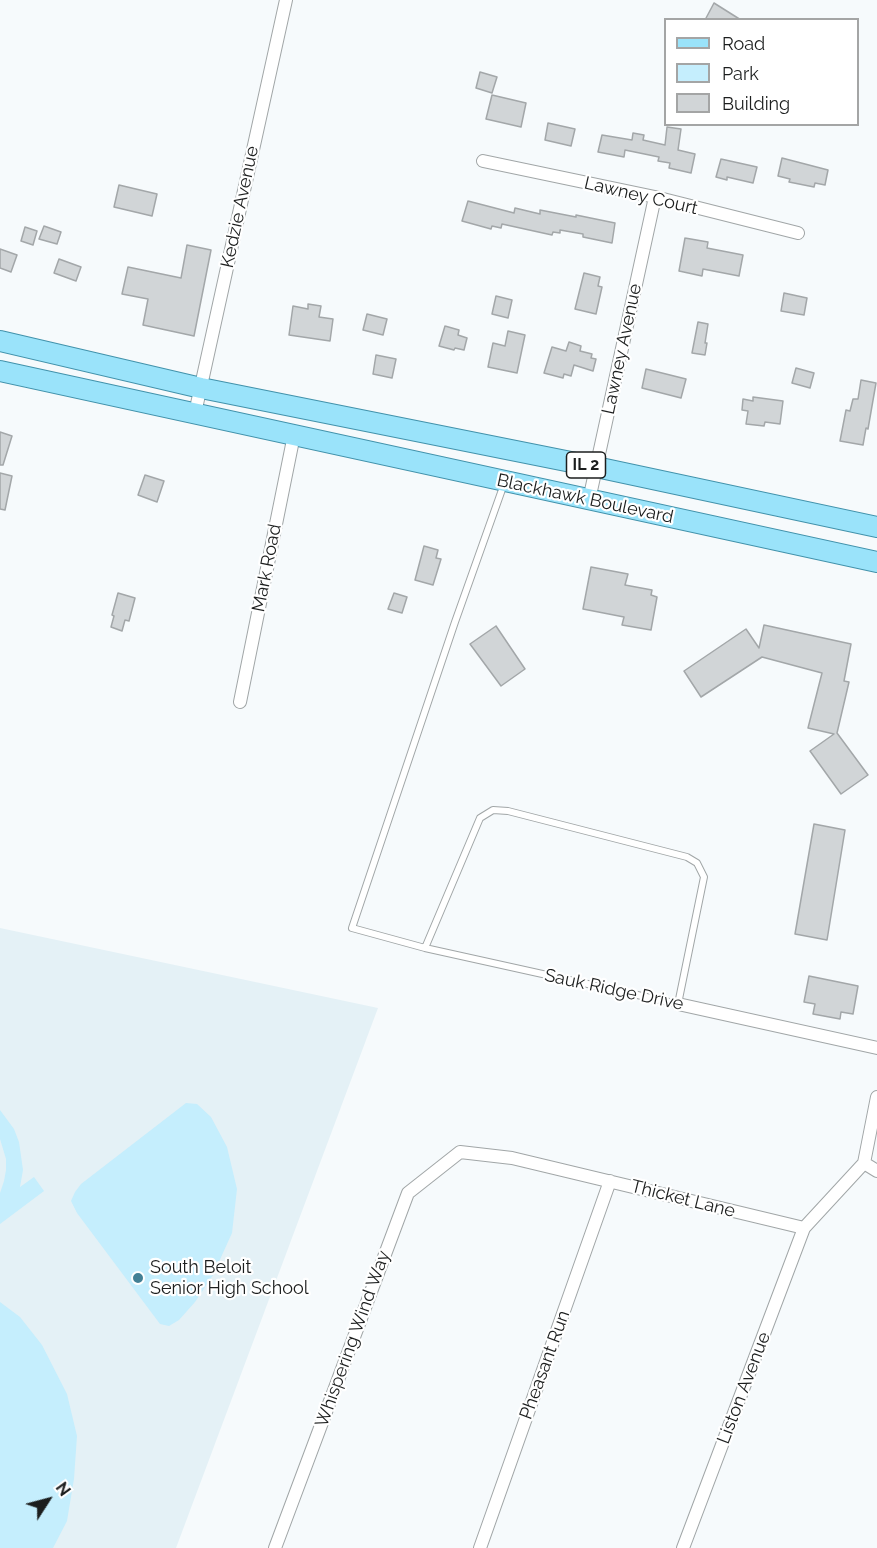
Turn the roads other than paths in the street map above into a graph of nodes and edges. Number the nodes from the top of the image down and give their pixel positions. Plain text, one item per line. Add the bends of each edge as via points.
1 (286, 0) edge
2 (483, 161) dead end
3 (655, 197) junction
4 (798, 233) dead end
5 (0, 341) edge
6 (0, 371) edge
7 (201, 388) junction
8 (195, 413) junction
9 (294, 435) junction
10 (596, 467) junction
11 (505, 481) junction
12 (589, 500) junction
13 (877, 527) edge
14 (877, 562) edge
15 (240, 702) dead end
16 (425, 948) junction
17 (678, 1004) junction
18 (877, 1048) edge
19 (877, 1096) edge
20 (460, 1152) joint
21 (864, 1163) junction
22 (877, 1171) edge
23 (610, 1181) junction
24 (804, 1228) junction
25 (276, 1548) edge
26 (480, 1548) edge
27 (684, 1548) edge

1 - 7 street, Kedzie Avenue
2 - 3 street, Lawney Court
3 - 4 street, Lawney Court
3 - 10 street, Lawney Avenue
5 - 7 main road, IL 2
6 - 8 main road, IL 2
7 - 8 street, Kedzie Avenue
7 - 10 main road, Blackhawk Boulevard / IL 2
8 - 9 main road, IL 2
9 - 11 main road, Blackhawk Boulevard / IL 2
9 - 15 street, Mark Road
10 - 12 street, Lawney Avenue
10 - 13 main road, Blackhawk Boulevard / IL 2
11 - 12 main road, Blackhawk Boulevard / IL 2
11 - 16 lane, Sauk Ridge Drive via 352,928
12 - 14 main road, Blackhawk Boulevard / IL 2
16 - 17 lane, Sauk Ridge Drive
16 - 17 lane via 480,818 493,810 508,811 687,857 697,863 704,877
17 - 18 street, Sauk Ridge Drive
19 - 21 street
20 - 23 street, Thicket Lane via 512,1158
20 - 25 street, Whispering Wind Way via 408,1193
21 - 22 street
21 - 24 street
23 - 24 street, Thicket Lane
23 - 26 street, Pheasant Run
24 - 27 street, Liston Avenue

